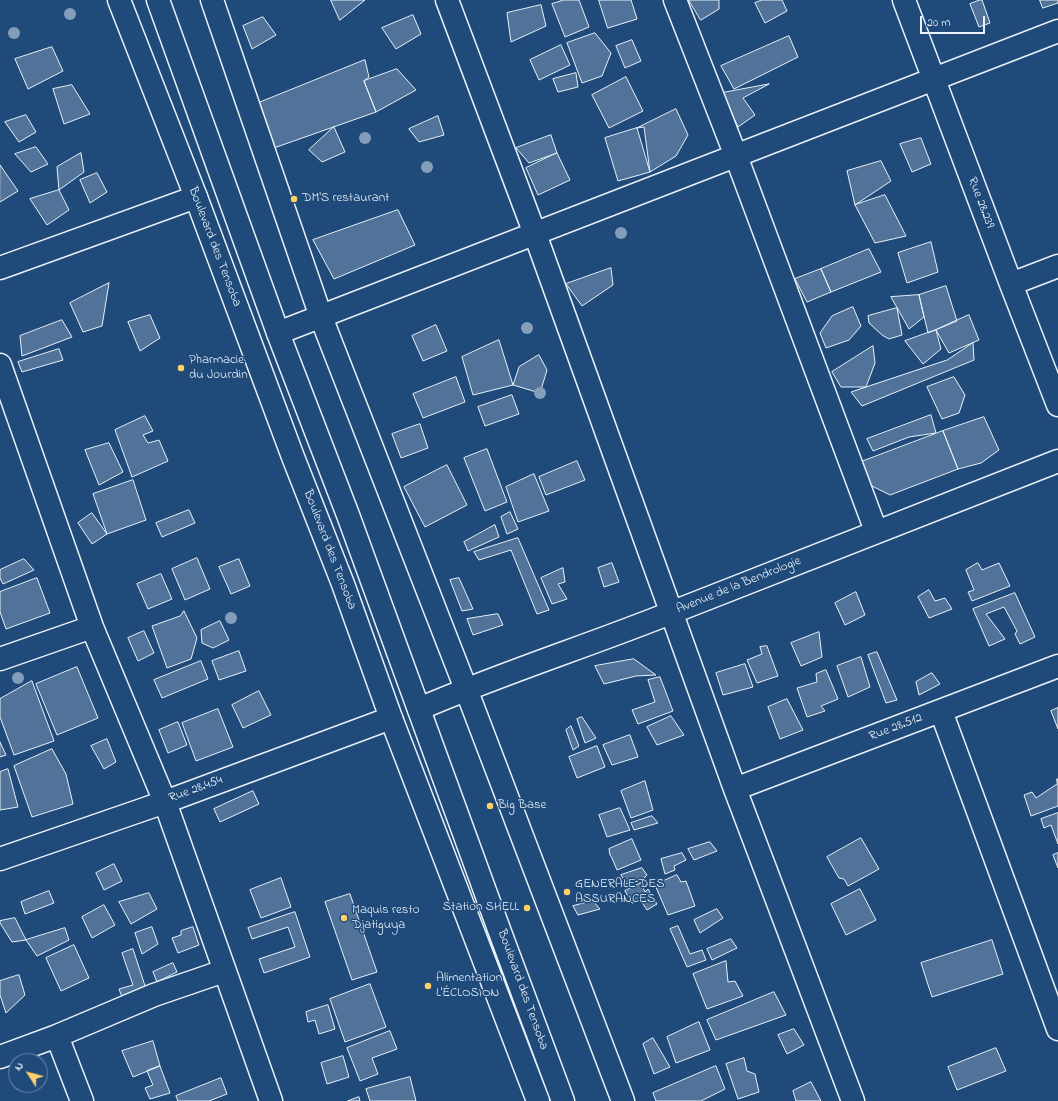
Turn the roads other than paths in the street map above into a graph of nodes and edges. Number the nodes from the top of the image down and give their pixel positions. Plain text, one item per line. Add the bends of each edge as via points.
1 (119, 0) edge
2 (158, 0) edge
3 (212, 0) edge
4 (447, 0) edge
5 (675, 0) edge
6 (904, 0) edge
7 (1058, 31) edge
8 (934, 79) junction
9 (736, 156) junction
10 (196, 197) junction
11 (535, 234) junction
12 (1058, 266) edge
13 (0, 268) edge
14 (1011, 284) junction
15 (321, 317) junction
16 (278, 333) junction
17 (0, 365) edge
18 (1058, 405) edge
19 (1058, 461) edge
20 (876, 531) junction
21 (671, 613) junction
22 (92, 627) junction
23 (0, 659) edge
24 (1058, 666) edge
25 (466, 689) junction
26 (418, 710) junction
27 (941, 711) junction
28 (392, 718) junction
29 (735, 789) junction
30 (165, 802) junction
31 (0, 859) edge
32 (224, 971) junction
33 (1058, 1029) edge
34 (58, 1036) junction
35 (0, 1057) edge
36 (82, 1101) edge
37 (271, 1101) edge
38 (538, 1101) edge
39 (563, 1101) edge
40 (622, 1101) edge
41 (853, 1101) edge

1 - 10 street, Boulevard des Tensoba
2 - 16 street, Boulevard des Tensoba
3 - 15 street
4 - 11 street
5 - 9 street
6 - 8 street, Rue 28.239
7 - 8 street
8 - 9 street
8 - 14 street, Rue 28.239
9 - 11 street
9 - 20 street
10 - 13 street
10 - 28 street, Boulevard des Tensoba
11 - 15 street
11 - 21 street
12 - 14 street
14 - 18 street, Rue 28.239
15 - 16 street
15 - 25 street
16 - 26 street, Boulevard des Tensoba
17 - 22 street
19 - 20 street, Avenue de la Bendrologie
20 - 21 street, Avenue de la Bendrologie
21 - 25 street, Avenue de la Bendrologie
21 - 29 street
22 - 23 street
22 - 30 street
24 - 27 street, Rue 28.512
25 - 26 street, Avenue de la Bendrologie
25 - 40 street
26 - 39 street, Boulevard des Tensoba
27 - 29 street, Rue 28.512
27 - 33 street
28 - 30 street, Rue 28.454
28 - 38 street, Boulevard des Tensoba
29 - 41 street
30 - 31 street, Rue 28.454
30 - 32 street
32 - 34 street via 154,995
32 - 37 street
34 - 35 street
34 - 36 street

